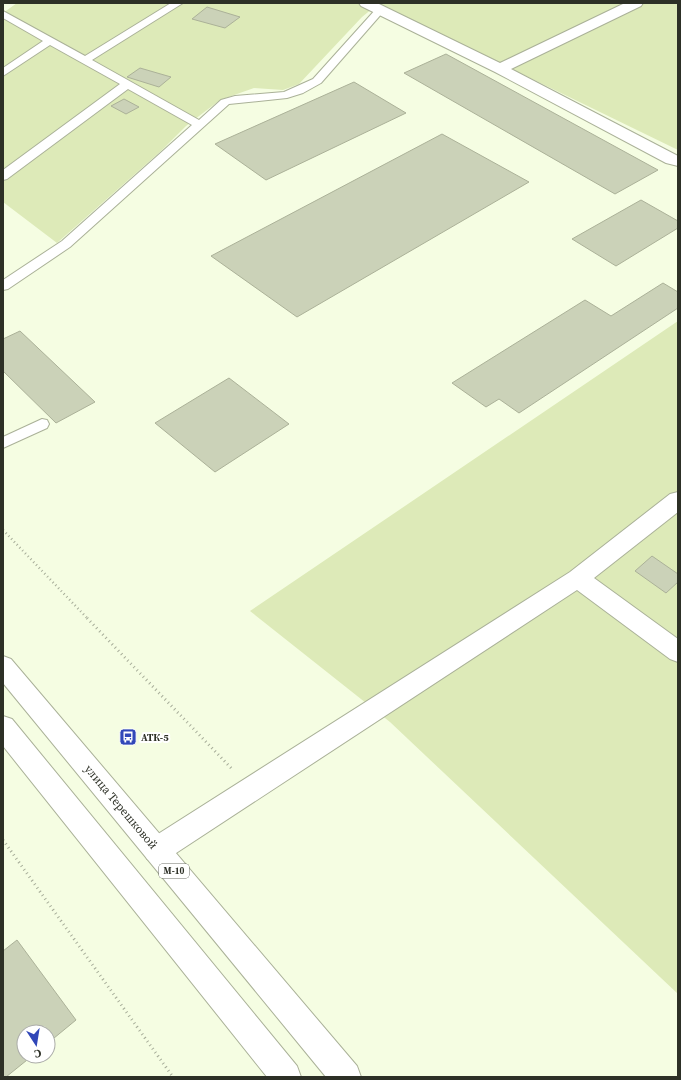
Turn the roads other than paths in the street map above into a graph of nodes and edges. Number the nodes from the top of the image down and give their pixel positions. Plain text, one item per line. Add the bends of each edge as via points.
1 (7, 3) edge
2 (178, 3) edge
3 (366, 3) edge
4 (636, 3) edge
5 (3, 6) edge
6 (379, 11) junction
7 (3, 14) edge
8 (50, 40) junction
9 (85, 60) junction
10 (500, 69) junction
11 (3, 73) edge
12 (127, 84) junction
13 (198, 124) junction
14 (678, 161) edge
15 (3, 176) edge
16 (3, 286) edge
17 (42, 424) dead end
18 (3, 443) edge
19 (678, 500) edge
20 (578, 578) junction
21 (678, 652) edge
22 (3, 666) edge
23 (3, 727) edge
24 (157, 850) junction
25 (242, 1022) junction
26 (273, 1077) edge
27 (286, 1077) edge
28 (346, 1077) edge

1 - 5 lane
2 - 9 lane
3 - 6 main road
4 - 10 main road
6 - 10 main road
6 - 13 lane via 317,81 305,89 287,95 233,99 225,102
7 - 8 lane
8 - 9 lane
8 - 11 lane
9 - 12 lane
10 - 14 main road
12 - 13 lane
12 - 15 lane
13 - 16 lane via 66,244
17 - 18 lane
19 - 20 main road
20 - 21 main road
20 - 24 main road
22 - 24 main road, улица Терешковой / М-10
23 - 25 main road
24 - 28 main road, улица Терешковой / М-10
25 - 26 lane
25 - 27 main road

